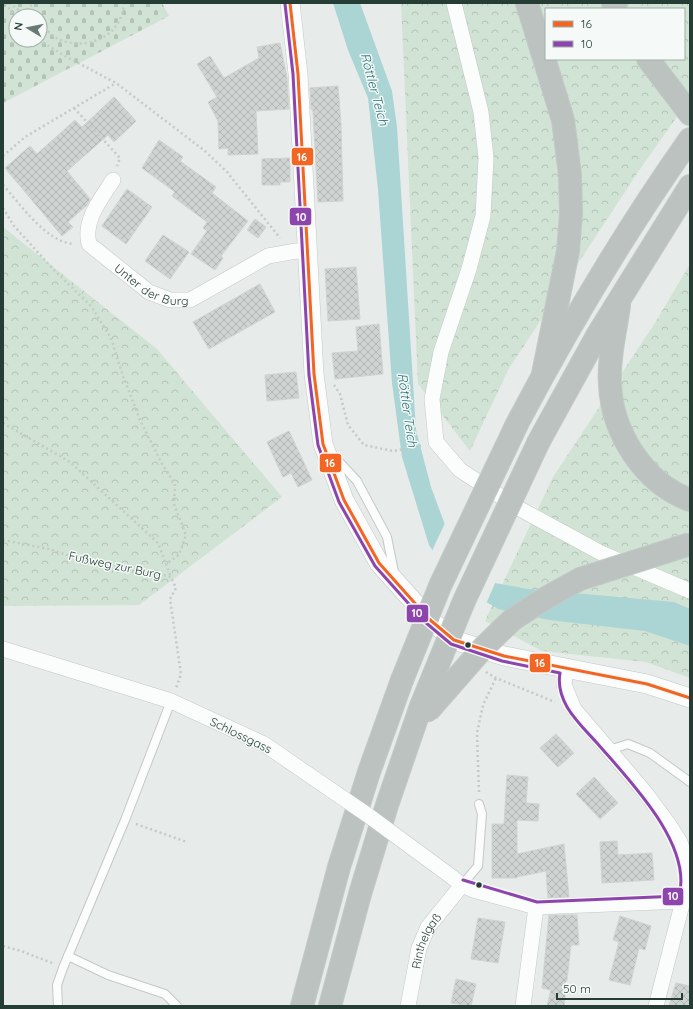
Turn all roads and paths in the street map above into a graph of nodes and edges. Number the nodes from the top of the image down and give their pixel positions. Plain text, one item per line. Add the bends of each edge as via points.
1 (124, 3) edge
2 (290, 3) edge
3 (454, 3) edge
4 (527, 3) edge
5 (48, 31) edge
6 (48, 46) edge
7 (545, 60) edge
8 (545, 60) edge
9 (649, 60) edge
10 (116, 83) junction
11 (74, 108) junction
12 (690, 114) edge
13 (690, 139) edge
14 (3, 156) edge
15 (113, 180) joint
16 (3, 185) edge
17 (687, 190) edge
18 (3, 208) edge
19 (88, 244) junction
20 (299, 252) junction
21 (621, 294) junction
22 (314, 374) junction
23 (543, 374) junction
24 (3, 423) edge
25 (423, 446) dead end
26 (690, 500) edge
27 (3, 540) edge
28 (690, 544) edge
29 (166, 564) junction
30 (171, 577) junction
31 (690, 591) edge
32 (3, 650) edge
33 (566, 669) junction
34 (690, 698) edge
35 (171, 701) junction
36 (574, 709) junction
37 (421, 715) junction
38 (608, 750) junction
39 (690, 782) edge
40 (479, 804) joint
41 (125, 820) junction
42 (187, 842) dead end
43 (457, 881) junction
44 (683, 901) junction
45 (536, 907) junction
46 (3, 946) edge
47 (68, 956) junction
48 (63, 968) junction
49 (58, 1006) edge
50 (177, 1006) edge
51 (302, 1006) edge
52 (330, 1006) edge
53 (408, 1006) edge
54 (523, 1006) edge
55 (656, 1006) edge

1 - 5 path via 123,14 113,30 101,39 87,44 62,41
2 - 20 street via 298,74
3 - 31 street via 481,112 486,158 483,216 469,269 440,352 432,399 436,442 460,470 520,509 603,554
4 - 7 highway
6 - 10 path
8 - 23 highway via 564,120 571,213 568,251
9 - 12 highway
10 - 11 path
10 - 20 path via 205,151 227,172 270,225
11 - 14 path via 25,138
11 - 15 path via 120,158
13 - 23 highway via 608,262
15 - 19 street via 92,213 87,236
16 - 19 path via 38,225 61,241
17 - 21 highway
18 - 29 path via 14,226 90,306 111,338 140,420 175,484 174,504 186,534 179,555
19 - 20 street, Unter der Burg via 149,292 170,300 190,300 268,256
20 - 22 street
21 - 26 highway via 610,383 612,404 618,424 630,450 645,469 661,484
21 - 37 highway, bridge via 539,441 468,594
22 - 25 path via 329,376 340,394 348,425 364,445 393,451
22 - 33 street via 323,444 344,500 379,562 429,618 454,640 504,656
23 - 51 highway, bridge via 440,586 402,680 369,772 342,860
24 - 29 path via 70,462 158,543
27 - 30 path, Fußweg zur Burg via 49,549 86,561 132,567
28 - 37 highway, bridge via 580,579 544,599 512,620
29 - 30 path
30 - 35 path, Fußweg zur Burg via 176,588 170,599 181,674
32 - 35 street, Schlossgass
33 - 34 street via 646,684
33 - 36 street via 564,685
35 - 41 lane
35 - 43 street, Schlossgass, bridge via 264,744 369,816
36 - 38 street
36 - 40 path via 496,678 483,705 477,734
37 - 52 highway via 387,805
38 - 39 lane via 628,744 650,754
38 - 44 street via 644,791 680,842 686,861 688,881
40 - 43 lane via 482,814 478,866
41 - 42 path
41 - 47 lane
43 - 45 street
43 - 53 street, Rinthelgaß via 428,927 420,948
44 - 45 street
44 - 55 street
45 - 54 street
46 - 48 path
47 - 48 lane
47 - 50 lane via 108,975 165,994
48 - 49 lane via 57,985

